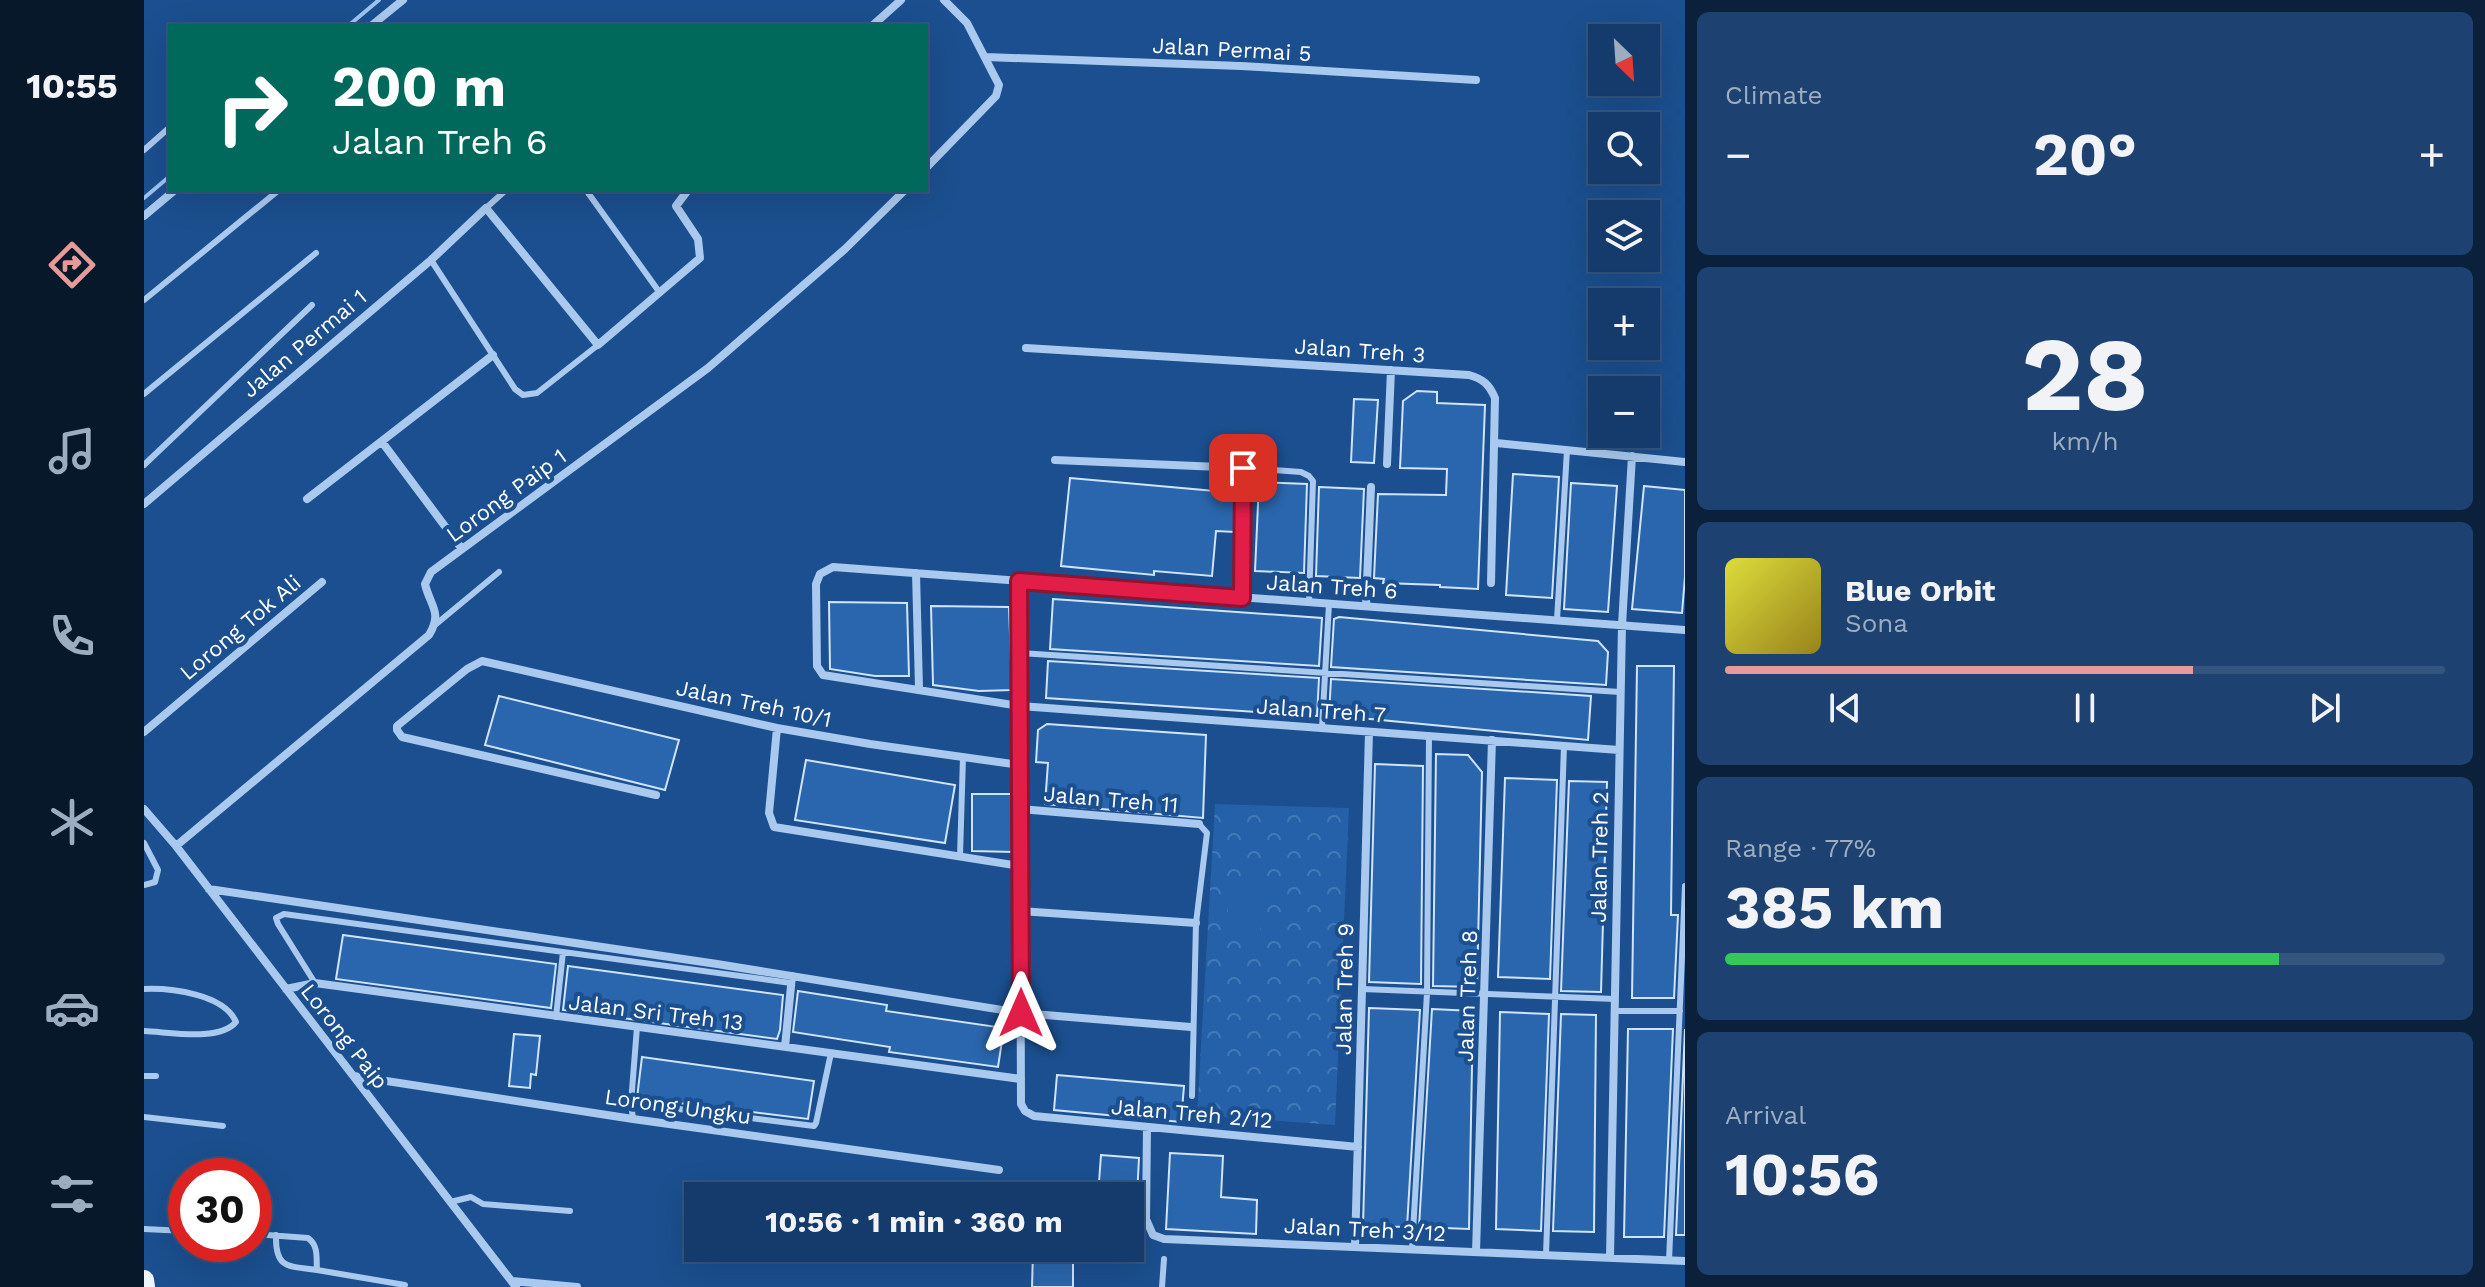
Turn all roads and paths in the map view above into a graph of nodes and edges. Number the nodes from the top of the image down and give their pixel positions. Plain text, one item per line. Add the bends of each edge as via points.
1 (403, 0) edge
2 (901, 0) edge
3 (944, 0) edge
4 (373, 24) edge
5 (874, 24) edge
6 (986, 57) junction
7 (1476, 80) dead end
8 (168, 129) edge
9 (144, 150) edge
10 (928, 166) edge
11 (173, 192) edge
12 (277, 192) edge
13 (504, 192) edge
14 (587, 192) edge
15 (686, 192) edge
16 (903, 192) edge
17 (486, 208) junction
18 (144, 216) edge
19 (316, 253) dead end
20 (431, 260) junction
21 (660, 293) junction
22 (144, 300) edge
23 (312, 305) dead end
24 (598, 345) junction
25 (1026, 348) dead end
26 (493, 355) junction
27 (1391, 370) junction
28 (144, 394) edge
29 (382, 442) junction
30 (1496, 443) junction
31 (1567, 450) junction
32 (1632, 456) junction
33 (1055, 460) dead end
34 (1685, 462) edge
35 (1387, 464) dead end
36 (144, 465) edge
37 (1243, 468) junction
38 (1371, 487) dead end
39 (307, 499) dead end
40 (144, 504) edge
41 (462, 549) junction
42 (499, 572) dead end
43 (916, 573) junction
44 (1019, 581) junction
45 (322, 582) dead end
46 (1491, 583) dead end
47 (1242, 598) junction
48 (1309, 602) junction
49 (1329, 604) junction
50 (1366, 606) junction
51 (1557, 620) junction
52 (435, 625) junction
53 (1622, 625) junction
54 (1685, 630) edge
55 (1020, 653) junction
56 (1325, 671) junction
57 (823, 675) joint
58 (919, 688) junction
59 (1620, 692) junction
60 (1020, 706) junction
61 (777, 728) junction
62 (1322, 728) junction
63 (144, 732) edge
64 (1369, 732) junction
65 (1429, 736) junction
66 (1492, 740) junction
67 (1564, 746) junction
68 (1619, 750) junction
69 (963, 757) junction
70 (1020, 765) junction
71 (656, 795) dead end
72 (144, 809) edge
73 (1020, 809) junction
74 (1199, 824) joint
75 (144, 843) edge
76 (176, 846) junction
77 (960, 856) junction
78 (1020, 866) junction
79 (144, 885) edge
80 (1685, 886) edge
81 (209, 889) junction
82 (1020, 911) junction
83 (1196, 923) junction
84 (563, 952) junction
85 (792, 980) junction
86 (315, 983) junction
87 (144, 989) edge
88 (286, 989) junction
89 (1362, 989) junction
90 (1427, 993) junction
91 (1485, 994) junction
92 (1555, 996) junction
93 (1615, 999) junction
94 (1683, 1000) edge
95 (1615, 1011) junction
96 (1680, 1011) junction
97 (1021, 1013) junction
98 (556, 1017) junction
99 (637, 1027) junction
100 (1191, 1027) junction
101 (144, 1031) edge
102 (785, 1047) junction
103 (831, 1053) junction
104 (144, 1076) edge
105 (156, 1076) dead end
106 (354, 1076) junction
107 (1021, 1079) junction
108 (1192, 1096) dead end
109 (631, 1103) junction
110 (144, 1117) edge
111 (633, 1119) junction
112 (223, 1126) dead end
113 (1147, 1127) junction
114 (1358, 1147) junction
115 (999, 1170) dead end
116 (450, 1202) junction
117 (570, 1211) dead end
118 (144, 1229) edge
119 (168, 1230) edge
120 (272, 1235) edge
121 (276, 1235) junction
122 (1355, 1247) junction
123 (1412, 1249) junction
124 (1476, 1252) junction
125 (1546, 1255) junction
126 (1610, 1258) junction
127 (1164, 1259) dead end
128 (1669, 1261) junction
129 (1685, 1261) edge
130 (317, 1270) junction
131 (144, 1280) edge
132 (514, 1284) edge
133 (405, 1285) dead end
134 (145, 1287) edge
135 (577, 1287) edge
136 (1162, 1287) edge

1 - 4 street
2 - 5 street
3 - 6 street via 967,23
6 - 7 street, Jalan Permai 5
6 - 10 street via 999,85 996,96
8 - 9 lane
11 - 18 street
12 - 22 lane
13 - 17 lane
14 - 21 lane
15 - 21 street via 676,206 698,239 700,258
16 - 41 street, Lorong Paip 1 via 708,368
17 - 20 street, Jalan Permai 1
17 - 24 street
19 - 28 lane
20 - 26 lane
20 - 40 street, Jalan Permai 1
21 - 24 street
23 - 36 lane
24 - 26 lane via 537,393 523,395
25 - 27 street, Jalan Treh 3
26 - 29 street
27 - 30 street, Jalan Treh 3 via 1482,378 1495,398
27 - 35 street
29 - 39 street
29 - 41 street
30 - 31 street
30 - 46 street, Jalan Treh 3
31 - 32 street
31 - 51 lane
32 - 34 street
32 - 53 street, Jalan Treh 2
33 - 37 street
37 - 47 street
37 - 48 lane via 1301,472 1313,481
38 - 50 street
41 - 52 street, Lorong Paip 1 via 426,579
42 - 52 lane
43 - 44 street, Jalan Treh 6
43 - 57 street, Jalan Treh 6 via 833,567 820,574 817,666
43 - 58 street
44 - 47 street, Jalan Treh 6
44 - 55 street
45 - 63 street, Lorong Tok Ali
47 - 48 street, Jalan Treh 6
48 - 49 street, Jalan Treh 6
49 - 50 street, Jalan Treh 6
49 - 56 lane
50 - 51 street, Jalan Treh 6
51 - 53 street, Jalan Treh 6
52 - 76 street via 419,644
53 - 54 street, Jalan Treh 6
53 - 59 street, Jalan Treh 2
55 - 56 lane
55 - 60 street
56 - 59 lane
56 - 62 lane
57 - 58 street, Jalan Treh 7
58 - 60 street, Jalan Treh 7
59 - 68 street, Jalan Treh 2
60 - 62 street, Jalan Treh 7
60 - 70 street
61 - 69 street, Jalan Treh 10/1
61 - 71 street, Jalan Treh 10/1 via 482,661 397,726 402,737
61 - 77 street via 769,813 774,827
62 - 64 street, Jalan Treh 7
64 - 65 street, Jalan Treh 7
64 - 89 street, Jalan Treh 9
65 - 66 street, Jalan Treh 7
65 - 90 lane
66 - 67 street, Jalan Treh 7
66 - 91 street, Jalan Treh 8
67 - 68 street, Jalan Treh 7
67 - 92 lane
68 - 93 street, Jalan Treh 2
69 - 70 street, Jalan Treh 10/1
69 - 77 lane
70 - 73 street
72 - 76 street, Lorong Paip
73 - 74 street, Jalan Treh 11
73 - 78 street
74 - 83 lane via 1207,833
75 - 79 lane via 158,870 155,882
76 - 81 street, Lorong Paip
77 - 78 street
78 - 82 street
80 - 94 lane
81 - 85 street
81 - 88 street, Lorong Paip
82 - 83 street
82 - 97 street
83 - 100 lane
84 - 85 lane
84 - 86 lane via 278,916
84 - 98 lane
85 - 97 street
85 - 102 street
86 - 88 street, Jalan Sri Treh 13
86 - 98 street, Jalan Sri Treh 13
87 - 101 lane via 194,994 224,1007 236,1022 215,1034
88 - 106 street, Lorong Paip
89 - 90 lane
89 - 114 street, Jalan Treh 9
90 - 91 lane
90 - 123 lane
91 - 92 lane
91 - 124 street, Jalan Treh 8
92 - 93 lane
92 - 125 lane
93 - 95 street, Jalan Treh 2
94 - 96 lane
95 - 96 lane
95 - 126 street, Jalan Treh 2
96 - 128 lane
97 - 100 street
97 - 107 street
98 - 99 street, Jalan Sri Treh 13
99 - 102 street, Jalan Sri Treh 13
99 - 109 lane
100 - 108 lane
102 - 103 street, Jalan Sri Treh 13
103 - 107 street, Jalan Sri Treh 13
103 - 109 lane via 814,1126
104 - 105 lane
106 - 111 street, Lorong Ungku
106 - 116 street, Lorong Paip
107 - 113 street, Jalan Treh 2/12 via 1021,1104 1034,1116
109 - 111 lane
110 - 112 lane
111 - 115 street, Lorong Ungku
113 - 114 street, Jalan Treh 2/12
113 - 122 street, Jalan Treh 3/12 via 1146,1219 1153,1235
114 - 122 street, Jalan Treh 9
116 - 117 lane via 471,1197 483,1204
116 - 132 street, Lorong Paip
118 - 119 lane
120 - 121 lane
121 - 130 lane via 279,1261
121 - 130 lane via 312,1241
122 - 123 street, Jalan Treh 3/12
123 - 124 street, Jalan Treh 3/12
124 - 125 street, Jalan Treh 3/12
125 - 126 street, Jalan Treh 3/12
126 - 128 street, Jalan Treh 3/12
127 - 136 lane
128 - 129 street, Jalan Treh 3/12
130 - 133 lane
131 - 134 main road
132 - 135 street

